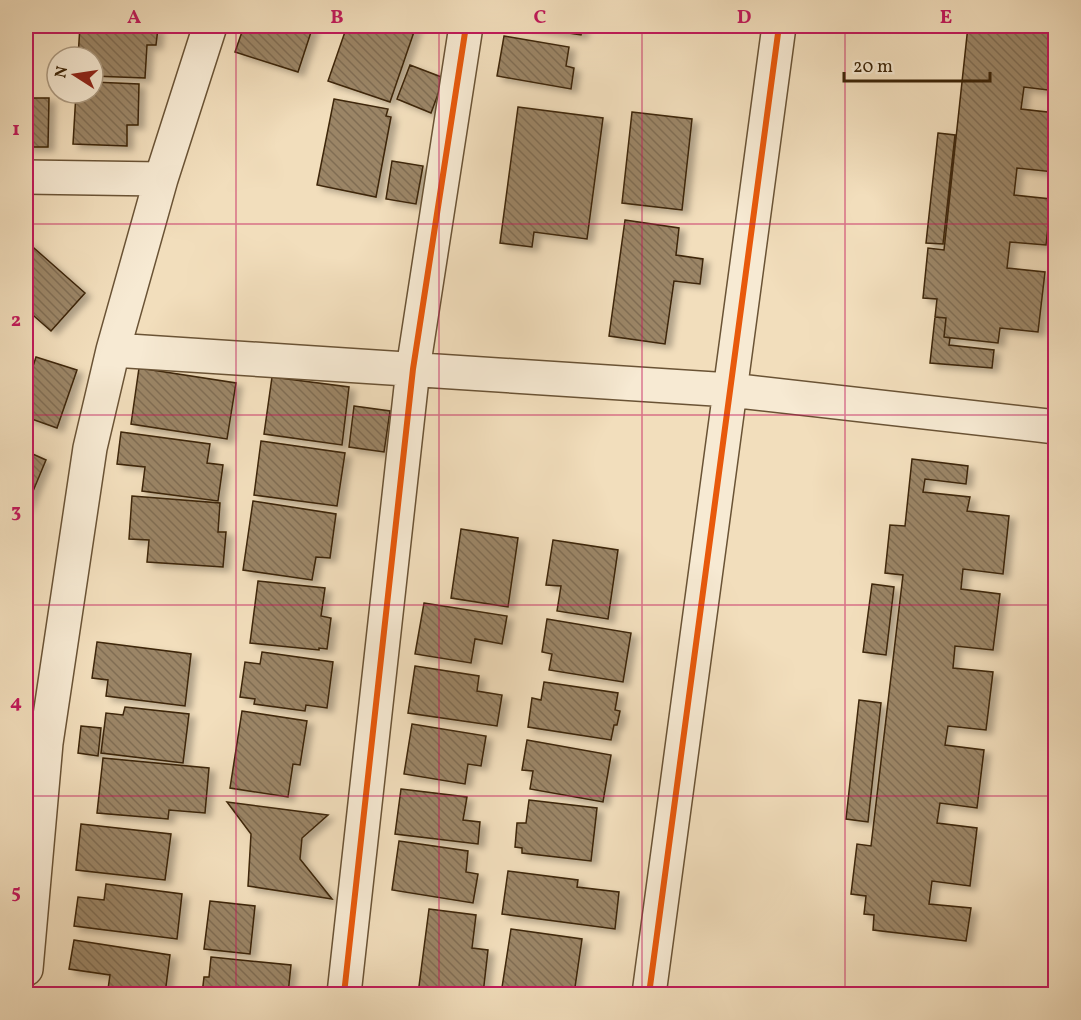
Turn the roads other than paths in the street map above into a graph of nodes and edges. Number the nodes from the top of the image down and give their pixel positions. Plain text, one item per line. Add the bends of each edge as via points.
1 (210, 26) edge
2 (466, 26) edge
3 (779, 26) edge
4 (26, 177) edge
5 (161, 179) junction
6 (113, 350) junction
7 (413, 369) junction
8 (730, 390) junction
9 (1056, 427) edge
10 (36, 740) edge
11 (26, 969) edge
12 (344, 994) edge
13 (649, 994) edge

1 - 5 street
2 - 7 street
3 - 8 street
4 - 5 street
5 - 6 street
6 - 7 street
6 - 10 street via 90,448
7 - 8 street
7 - 12 street
8 - 9 street
8 - 13 street
10 - 11 street

